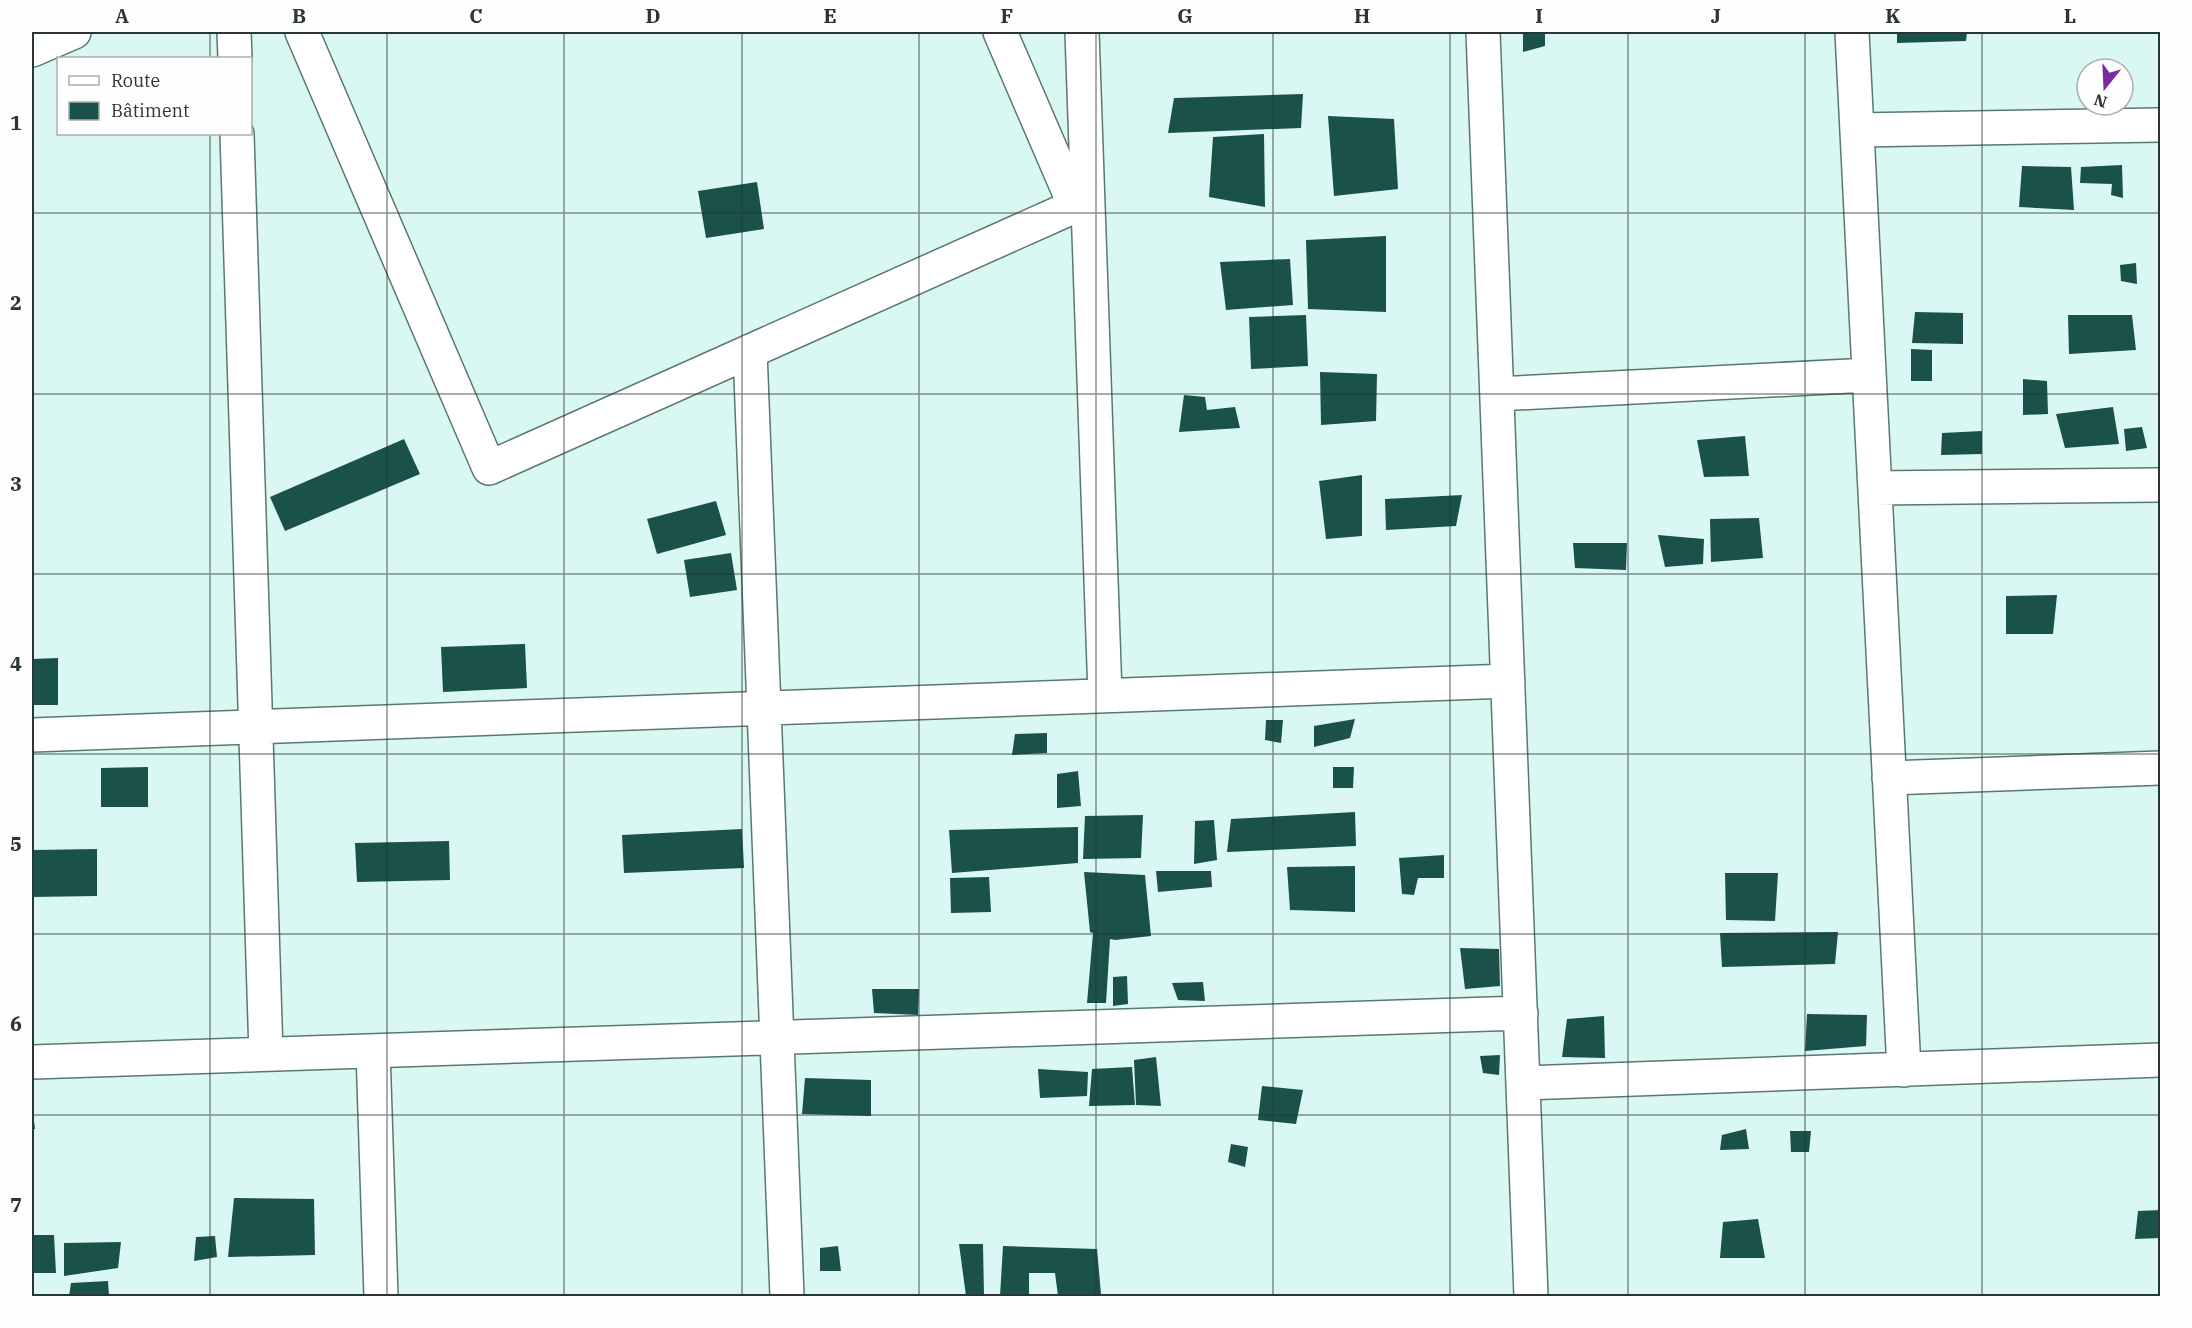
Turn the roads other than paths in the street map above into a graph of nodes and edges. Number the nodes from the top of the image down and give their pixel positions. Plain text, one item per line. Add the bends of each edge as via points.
1 (74, 32) edge
2 (234, 32) edge
3 (302, 32) edge
4 (1000, 32) edge
5 (1082, 32) edge
6 (1483, 32) edge
7 (1852, 32) edge
8 (32, 50) edge
9 (235, 57) edge
10 (2160, 125) edge
11 (1857, 130) junction
12 (237, 135) edge
13 (750, 351) junction
14 (1869, 375) junction
15 (1497, 394) junction
16 (2160, 485) edge
17 (1875, 488) junction
18 (1508, 681) junction
19 (1105, 695) junction
20 (764, 708) junction
21 (255, 726) junction
22 (32, 735) edge
23 (2160, 768) edge
24 (1889, 778) junction
25 (1521, 1013) junction
26 (777, 1038) junction
27 (373, 1051) junction
28 (266, 1054) junction
29 (2160, 1060) edge
30 (32, 1062) edge
31 (1904, 1070) junction
32 (1524, 1083) junction
33 (381, 1296) edge
34 (787, 1296) edge
35 (1531, 1296) edge

1 - 8 street
2 - 9 street
3 - 13 street via 489,468
4 - 13 street via 1075,206
5 - 19 street
6 - 15 street
7 - 11 street
10 - 11 street
11 - 14 street
12 - 21 street
13 - 20 street
14 - 15 street
14 - 17 street
15 - 18 street
16 - 17 street
17 - 24 street
18 - 19 street
18 - 25 street
19 - 20 street
20 - 21 street
20 - 26 street
21 - 22 street
21 - 28 street
23 - 24 street
24 - 31 street
25 - 26 street
25 - 32 street
26 - 27 street
26 - 34 street
27 - 28 street
27 - 33 street
28 - 30 street
29 - 31 street
31 - 32 street
32 - 35 street

